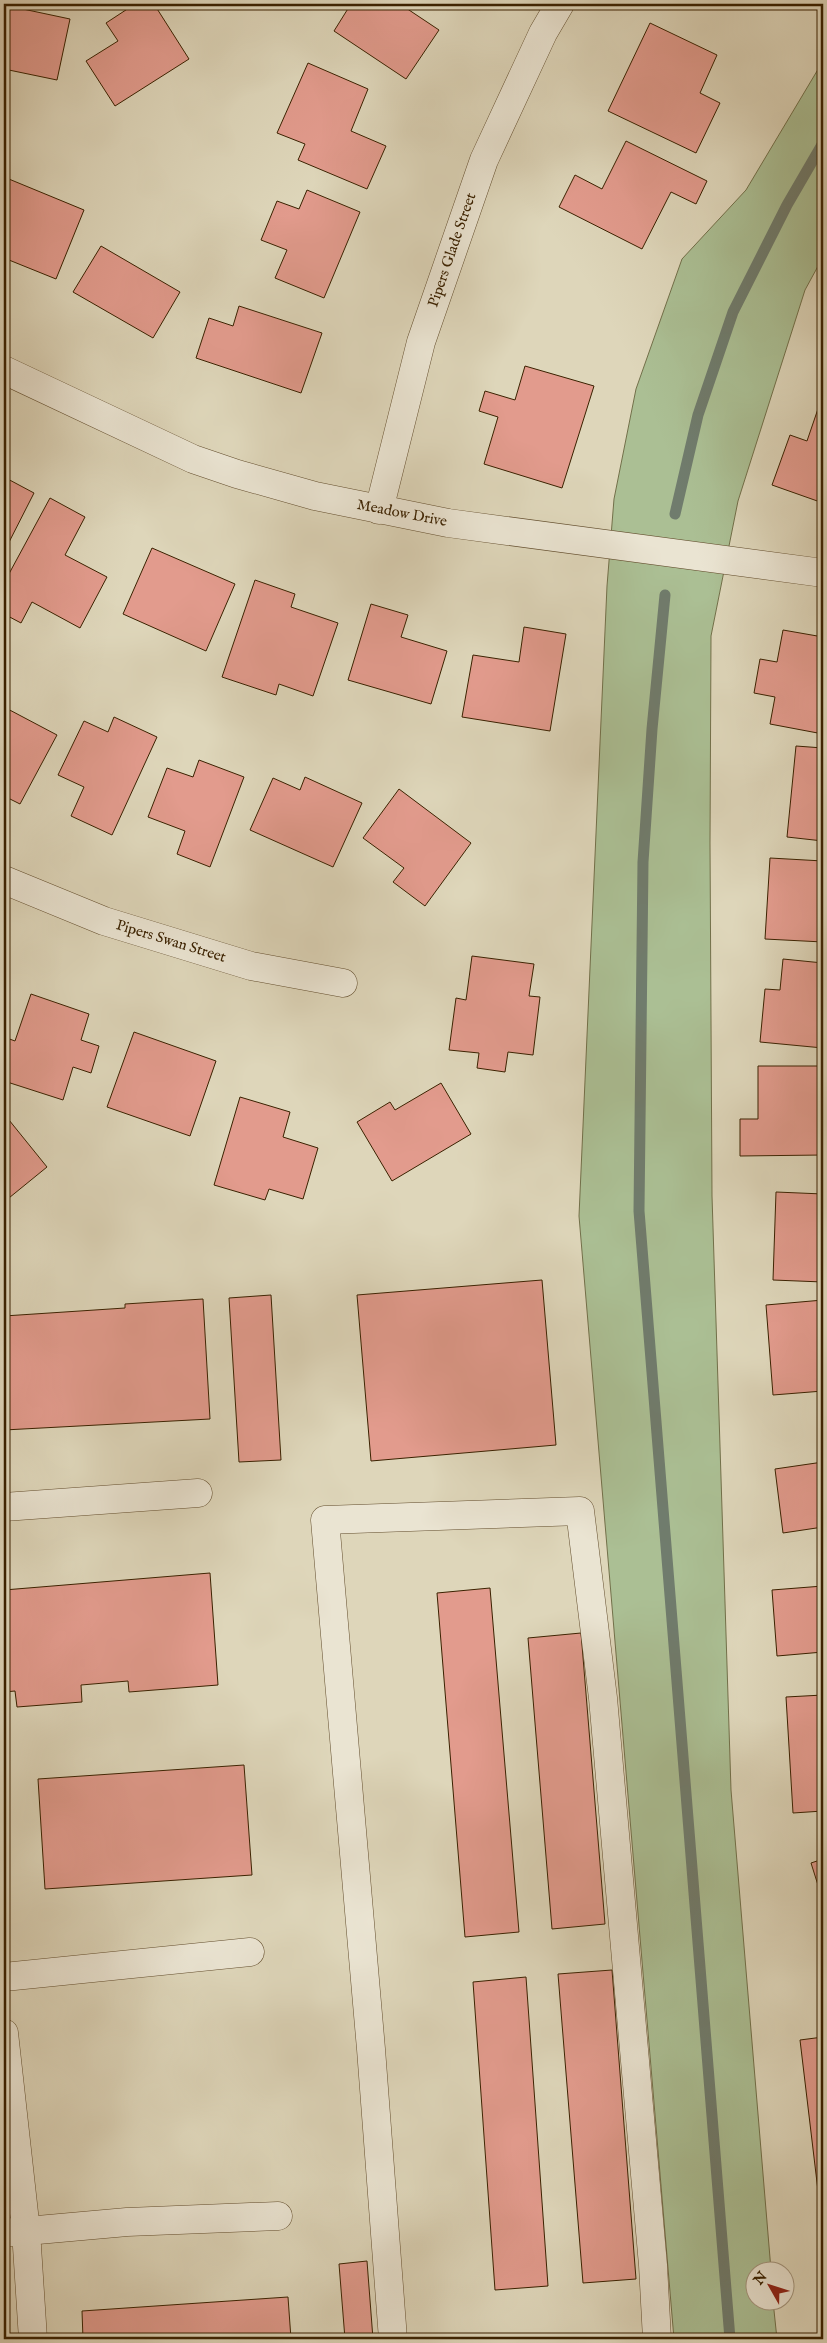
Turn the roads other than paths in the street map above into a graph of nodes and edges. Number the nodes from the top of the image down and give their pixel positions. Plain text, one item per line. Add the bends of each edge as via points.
1 (560, 4) edge
2 (4, 370) edge
3 (379, 510) junction
4 (823, 573) edge
5 (4, 880) edge
6 (343, 983) dead end
7 (198, 1493) dead end
8 (4, 1507) edge
9 (250, 1952) dead end
10 (4, 1977) edge
11 (4, 2033) edge
12 (278, 2216) dead end
13 (15, 2232) edge
14 (33, 2339) edge
15 (393, 2339) edge
16 (657, 2339) edge

1 - 3 street, Pipers Glade Street via 543,33 484,160 420,342
2 - 3 street, Meadow Drive via 193,459 275,486
3 - 4 street, Meadow Drive via 512,532
5 - 6 street, Pipers Swan Street via 104,920 251,966
7 - 8 street
9 - 10 street
11 - 13 street
12 - 13 street via 127,2222
13 - 14 street
15 - 16 street via 325,1520 580,1511 603,1698

